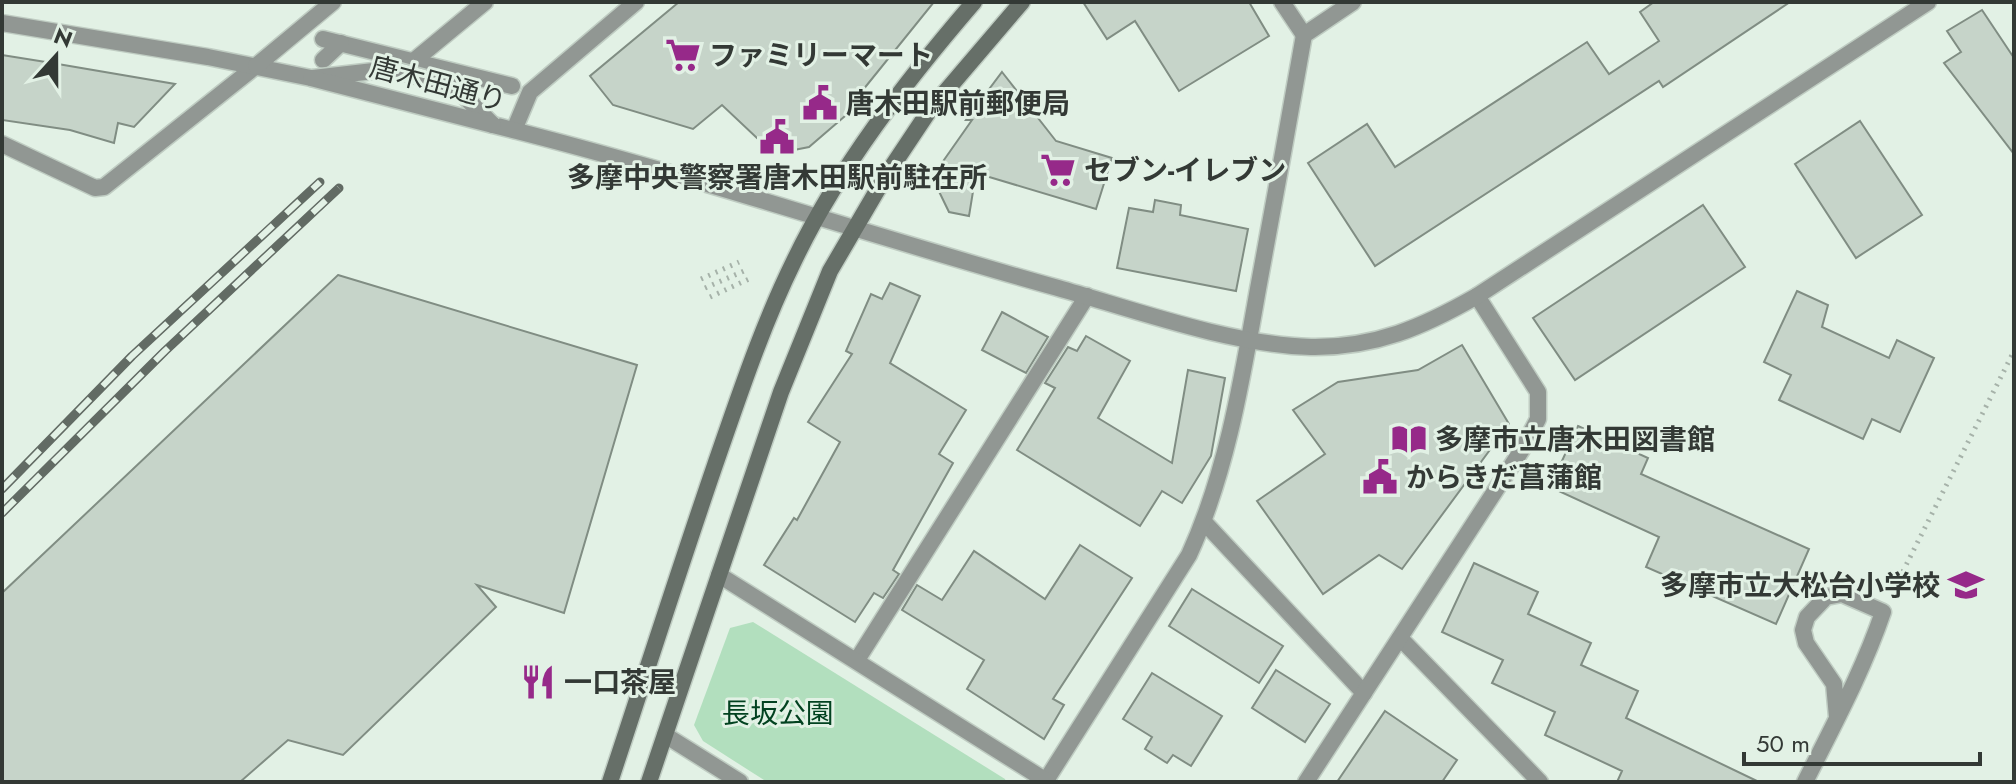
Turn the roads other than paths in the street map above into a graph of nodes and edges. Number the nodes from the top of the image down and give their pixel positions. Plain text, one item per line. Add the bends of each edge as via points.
1 (333, 2) edge
2 (485, 2) edge
3 (636, 2) edge
4 (974, 2) edge
5 (1022, 2) edge
6 (1282, 2) edge
7 (1353, 2) edge
8 (1928, 2) edge
9 (2, 23) edge
10 (1304, 35) junction
11 (323, 39) dead end
12 (341, 43) junction
13 (323, 60) dead end
14 (412, 62) junction
15 (256, 66) junction
16 (311, 78) junction
17 (512, 86) dead end
18 (493, 125) junction
19 (514, 130) junction
20 (2, 144) edge
21 (817, 217) junction
22 (853, 229) junction
23 (1087, 296) junction
24 (1477, 296) junction
25 (1249, 340) junction
26 (1204, 522) junction
27 (719, 575) junction
28 (1400, 638) junction
29 (857, 660) junction
30 (1364, 693) junction
31 (1837, 717) junction
32 (665, 735) junction
33 (610, 782) edge
34 (649, 782) edge
35 (740, 782) edge
36 (1047, 782) edge
37 (1306, 782) edge
38 (1540, 782) edge
39 (1805, 782) edge

1 - 15 street
2 - 14 street
3 - 19 street via 530,92
4 - 21 main road via 897,97
5 - 22 main road via 929,111
6 - 10 street
7 - 10 street
8 - 24 street, 唐木田通り
9 - 15 street, 唐木田通り
10 - 25 street
11 - 12 street
12 - 13 street
12 - 14 street
14 - 17 street
15 - 16 street, 唐木田通り
15 - 20 street via 104,187 95,188
16 - 18 street, 唐木田通り, bridge
16 - 18 street, bridge via 391,69 454,86
18 - 19 street, 唐木田通り
19 - 21 street, 唐木田通り
21 - 22 street, 唐木田通り
21 - 33 main road via 744,380
22 - 23 street, 唐木田通り
22 - 27 main road via 781,392
23 - 25 street, 唐木田通り
23 - 29 street
24 - 25 street, 唐木田通り via 1424,326 1369,342 1315,347
24 - 28 street via 1538,392 1538,419
25 - 26 street
26 - 30 street
26 - 36 street via 1189,555
27 - 29 street
27 - 32 main road
28 - 30 street
28 - 38 street
29 - 36 street
30 - 37 street
31 - 31 street via 1834,684 1803,630 1807,617 1826,597 1842,594 1883,612
31 - 39 street
32 - 34 main road
32 - 35 street

